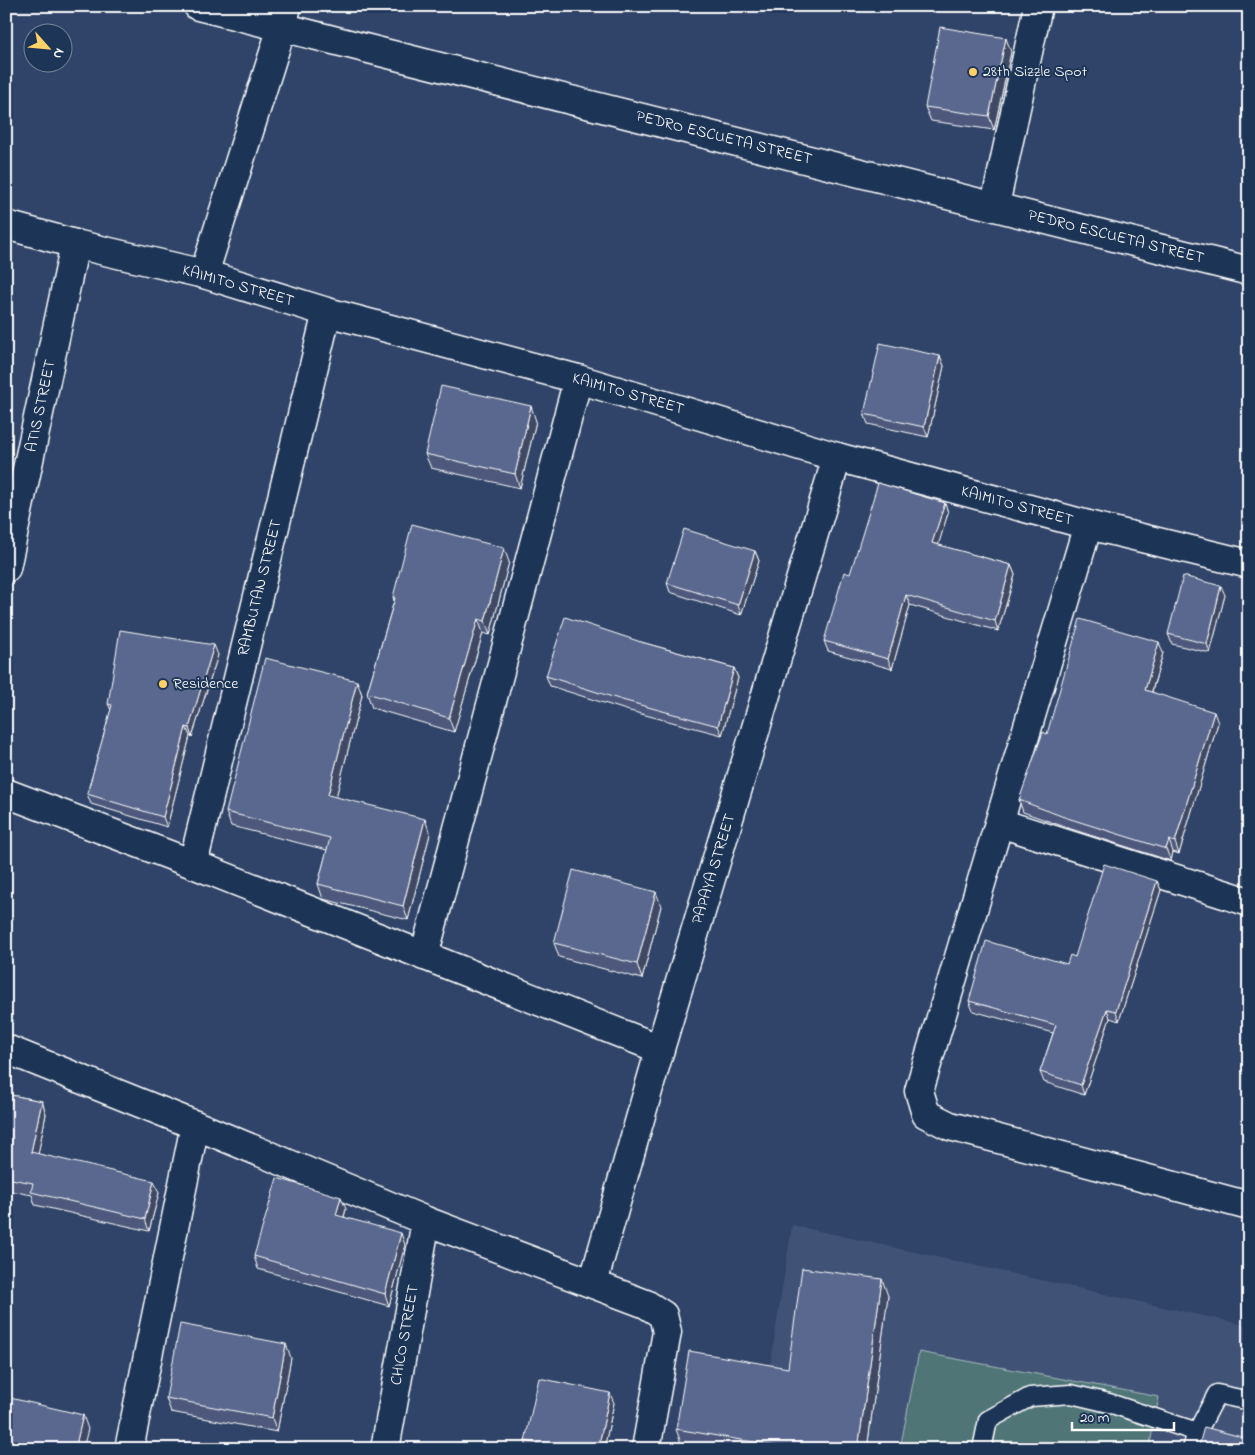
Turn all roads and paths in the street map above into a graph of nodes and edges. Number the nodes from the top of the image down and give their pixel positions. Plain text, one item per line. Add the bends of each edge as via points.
1 (198, 6) edge
2 (1038, 6) edge
3 (284, 17) edge
4 (995, 206) junction
5 (6, 226) edge
6 (75, 244) junction
7 (1249, 271) edge
8 (204, 274) junction
9 (327, 312) junction
10 (578, 379) junction
11 (837, 457) junction
12 (1088, 525) junction
13 (1249, 564) edge
14 (6, 568) edge
15 (6, 793) edge
16 (1000, 823) junction
17 (193, 864) junction
18 (1249, 902) edge
19 (424, 956) junction
20 (6, 1049) edge
21 (660, 1049) junction
22 (196, 1125) junction
23 (1249, 1206) edge
24 (426, 1221) junction
25 (593, 1283) junction
26 (1249, 1401) edge
27 (1195, 1440) edge
28 (129, 1449) edge
29 (385, 1449) edge
30 (646, 1449) edge
31 (982, 1449) edge

1 - 3 street, PEDRO ESCUETA STREET
2 - 4 street
3 - 4 street, PEDRO ESCUETA STREET
3 - 8 street
4 - 7 street, PEDRO ESCUETA STREET
5 - 6 street, KAIMITO STREET
6 - 8 street, KAIMITO STREET
6 - 14 street, ATIS STREET
8 - 9 street, KAIMITO STREET
9 - 10 street, KAIMITO STREET
9 - 17 street, RAMBUTAN STREET
10 - 11 street, KAIMITO STREET
10 - 19 street
11 - 12 street, KAIMITO STREET
11 - 21 street, PAPAYA STREET
12 - 13 street, KAIMITO STREET
12 - 16 street
15 - 17 street
16 - 18 street
16 - 23 street via 919,1092 926,1114 950,1126
17 - 19 street
19 - 21 street
20 - 22 street
21 - 25 street, PAPAYA STREET
22 - 24 street
22 - 28 street
24 - 25 street
24 - 29 street, CHICO STREET
25 - 30 street via 646,1304 663,1315 667,1332
26 - 27 lane via 1217,1394
27 - 31 lane via 1109,1403 1071,1394 1030,1397 988,1420

